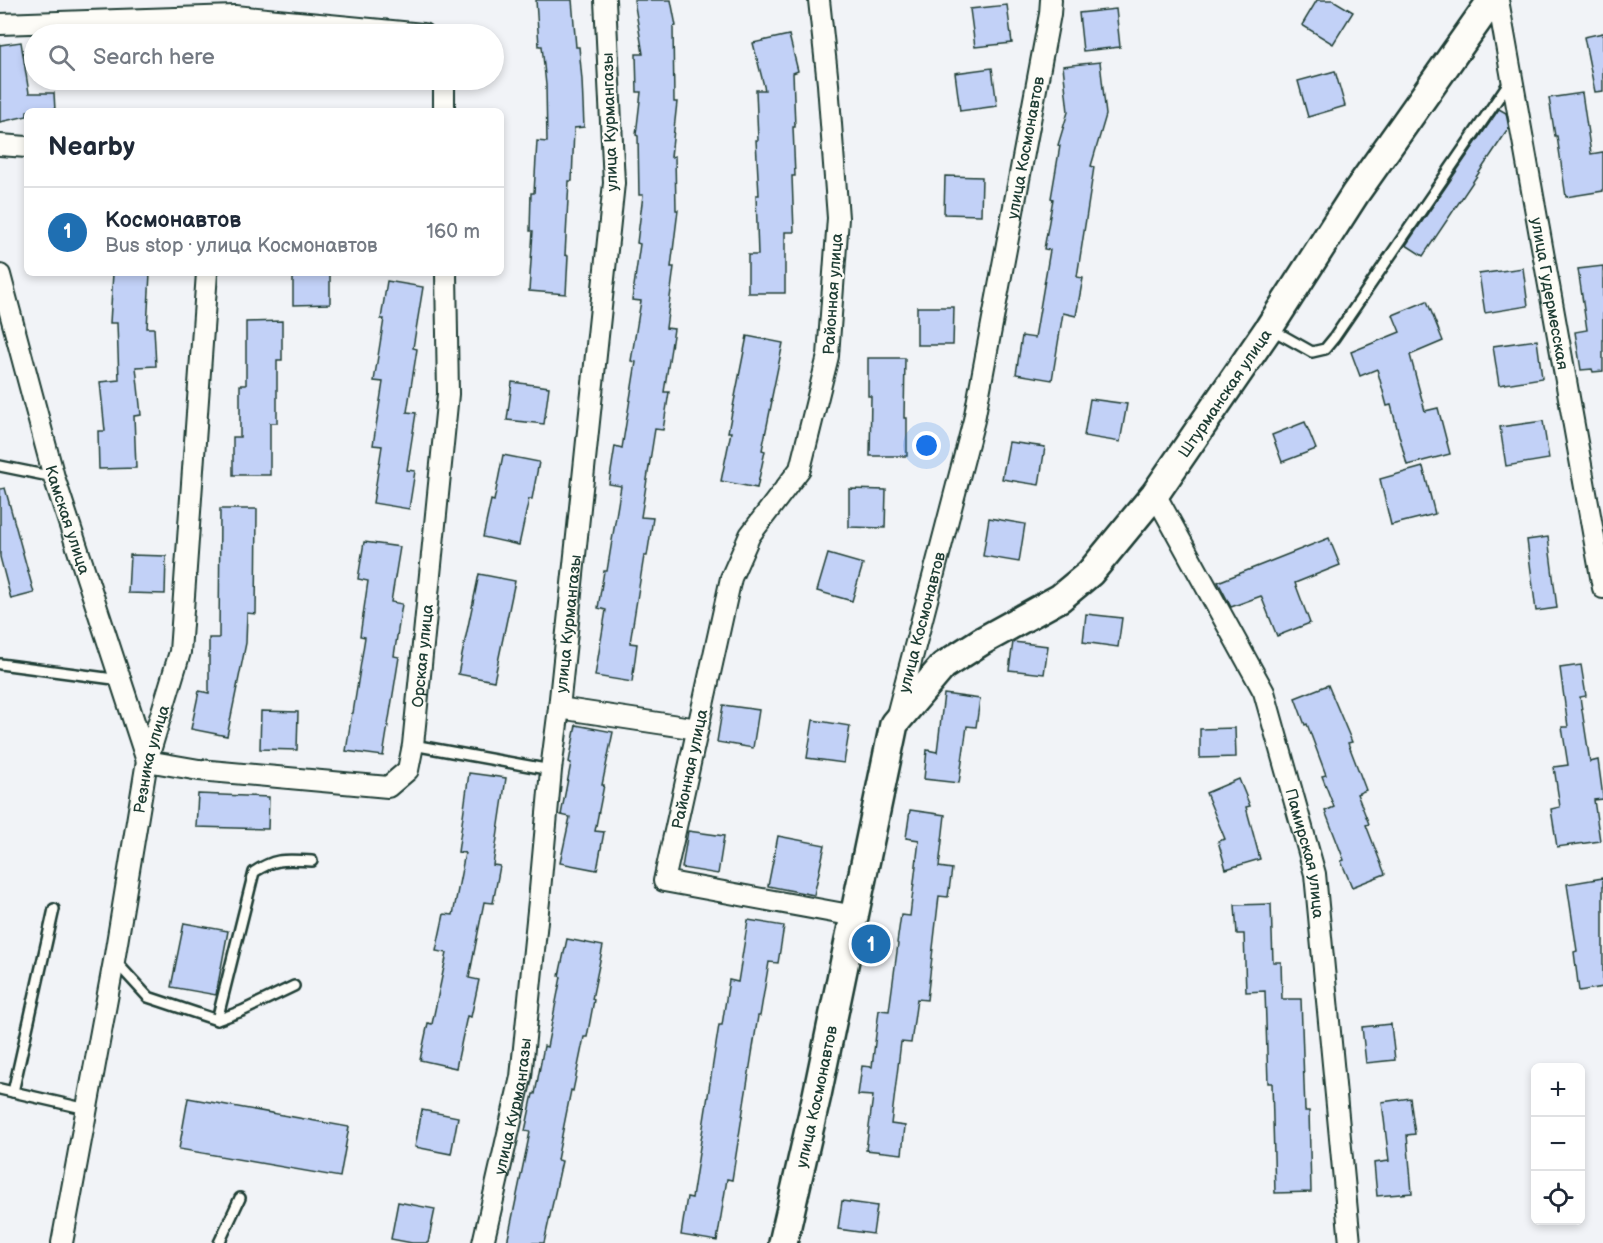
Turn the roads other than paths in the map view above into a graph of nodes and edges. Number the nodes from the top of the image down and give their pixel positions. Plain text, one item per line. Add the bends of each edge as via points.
1 (605, 0) edge
2 (819, 0) edge
3 (1051, 0) edge
4 (1492, 0) edge
5 (1498, 0) edge
6 (0, 24) edge
7 (319, 24) edge
8 (1512, 78) junction
9 (444, 90) edge
10 (444, 108) edge
11 (0, 145) edge
12 (24, 147) edge
13 (0, 274) edge
14 (207, 276) edge
15 (446, 276) edge
16 (1269, 328) junction
17 (0, 466) edge
18 (54, 477) junction
19 (1155, 494) junction
20 (1603, 588) edge
21 (0, 664) edge
22 (121, 680) junction
23 (559, 708) junction
24 (894, 724) junction
25 (698, 729) junction
26 (413, 745) junction
27 (147, 761) junction
28 (551, 770) junction
29 (312, 861) dead end
30 (54, 909) dead end
31 (855, 916) junction
32 (114, 961) junction
33 (294, 986) dead end
34 (217, 1020) junction
35 (0, 1089) edge
36 (13, 1092) junction
37 (87, 1109) junction
38 (240, 1198) dead end
39 (62, 1243) edge
40 (219, 1243) edge
41 (483, 1243) edge
42 (783, 1243) edge
43 (1350, 1243) edge

1 - 23 street, улица Курмангазы via 614,183
2 - 25 street, Районная улица via 838,218 828,356 800,469 750,535 731,578
3 - 24 street, улица Космонавтов via 974,420
4 - 16 street, Штурманская улица via 1355,194
5 - 8 street, улица Гудермесская
6 - 7 street via 235,16
8 - 16 lane via 1325,349 1312,352
8 - 20 street, улица Гудермесская
9 - 10 street
11 - 12 street
13 - 18 street, Камская улица
14 - 27 street, Резника улица via 180,652
15 - 26 street, Орская улица via 448,393
16 - 19 street, Штурманская улица
17 - 18 lane
18 - 22 street, Камская улица
19 - 24 street, Штурманская улица via 1090,573 1060,598 943,666
19 - 43 street, Памирская улица via 1264,692 1315,874
21 - 22 lane
22 - 27 street, Камская улица
23 - 25 street
23 - 28 street, улица Курмангазы
24 - 31 street, улица Космонавтов
25 - 31 street, Районная улица via 664,881
26 - 27 street, Орская улица via 408,770 387,788 199,770
26 - 28 lane
27 - 32 street, Резника улица
28 - 41 street, улица Курмангазы via 521,1077
29 - 34 lane via 281,860 254,872
30 - 36 lane
31 - 42 street, улица Космонавтов
32 - 34 lane via 148,997
32 - 37 street, Резника улица
33 - 34 lane
35 - 36 lane
36 - 37 lane
37 - 39 street, Резника улица
38 - 40 lane

